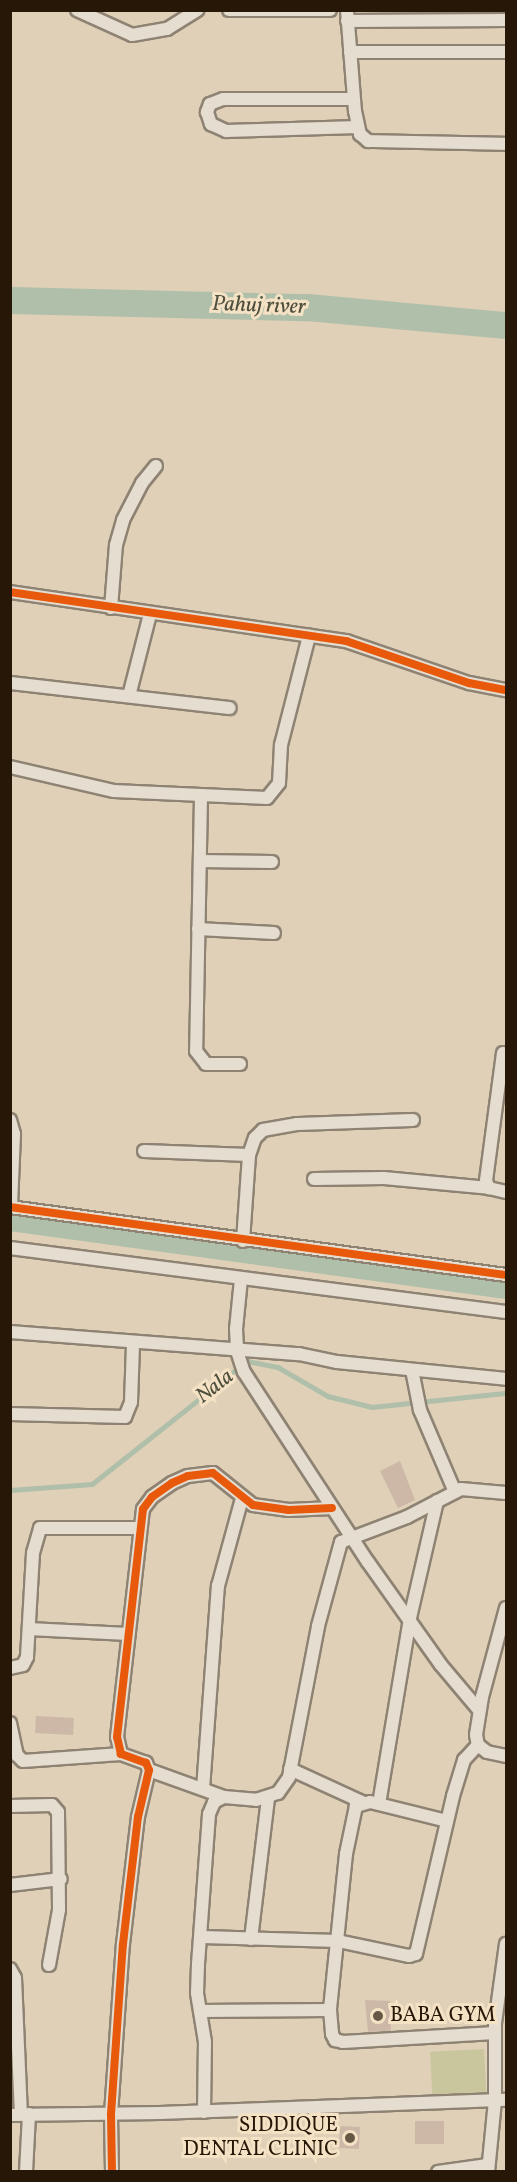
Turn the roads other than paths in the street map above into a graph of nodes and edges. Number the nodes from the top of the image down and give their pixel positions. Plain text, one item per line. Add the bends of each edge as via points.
1 (77, 10) edge
2 (198, 10) edge
3 (229, 10) edge
4 (330, 10) edge
5 (347, 16) edge
6 (507, 20) edge
7 (350, 52) junction
8 (507, 52) edge
9 (353, 99) junction
10 (358, 127) junction
11 (507, 144) edge
12 (156, 466) dead end
13 (10, 592) edge
14 (111, 608) junction
15 (150, 614) junction
16 (309, 636) junction
17 (10, 683) edge
18 (507, 690) edge
19 (129, 696) junction
20 (230, 708) dead end
21 (10, 768) edge
22 (201, 797) junction
23 (200, 861) junction
24 (272, 862) dead end
25 (198, 929) junction
26 (274, 933) dead end
27 (503, 1053) dead end
28 (240, 1064) dead end
29 (10, 1120) edge
30 (413, 1120) dead end
31 (144, 1151) dead end
32 (249, 1155) junction
33 (314, 1179) dead end
34 (489, 1188) junction
35 (507, 1192) edge
36 (11, 1207) edge
37 (243, 1241) junction
38 (10, 1248) edge
39 (507, 1275) edge
40 (242, 1279) junction
41 (507, 1312) edge
42 (10, 1332) edge
43 (133, 1344) junction
44 (238, 1355) junction
45 (412, 1370) junction
46 (507, 1379) edge
47 (10, 1414) edge
48 (455, 1492) junction
49 (507, 1493) edge
50 (242, 1498) junction
51 (437, 1501) junction
52 (332, 1508) junction
53 (138, 1528) junction
54 (352, 1536) junction
55 (507, 1608) edge
56 (410, 1618) junction
57 (29, 1629) junction
58 (128, 1634) junction
59 (10, 1668) edge
60 (479, 1710) junction
61 (10, 1724) edge
62 (478, 1745) junction
63 (122, 1754) junction
64 (507, 1756) edge
65 (290, 1768) junction
66 (149, 1770) junction
67 (203, 1789) junction
68 (224, 1797) junction
69 (268, 1798) junction
70 (362, 1802) junction
71 (379, 1804) junction
72 (10, 1806) edge
73 (447, 1821) junction
74 (61, 1880) junction
75 (10, 1885) edge
76 (202, 1937) junction
77 (252, 1939) junction
78 (338, 1941) junction
79 (507, 1944) edge
80 (49, 1965) dead end
81 (10, 1969) edge
82 (330, 2010) junction
83 (200, 2011) junction
84 (495, 2033) junction
85 (501, 2100) edge
86 (204, 2112) junction
87 (20, 2114) edge
88 (111, 2114) junction
89 (488, 2168) edge
90 (26, 2172) edge
91 (112, 2172) edge
92 (438, 2172) edge

1 - 2 street via 132,35 167,29
3 - 4 street
5 - 6 street
5 - 7 street
7 - 8 street
7 - 9 street
9 - 10 street
9 - 10 street via 222,99 210,104 207,112 211,124 226,131
10 - 11 street via 368,141 385,143
12 - 14 street via 142,483 123,520 116,545
13 - 14 street
14 - 15 street
15 - 16 street
15 - 19 street
16 - 18 street via 346,642 470,683
16 - 22 street via 281,745 276,791 267,798 249,800
17 - 19 street
19 - 20 street
21 - 22 street via 91,788
22 - 23 street
23 - 24 street
23 - 25 street
25 - 26 street
25 - 28 street via 196,1051 206,1064
27 - 34 street via 486,1171
29 - 36 street via 14,1134
30 - 32 street via 276,1126 255,1138
31 - 32 street
32 - 37 street
33 - 34 street via 384,1178
34 - 35 street
36 - 37 street
37 - 39 street
38 - 40 street
40 - 41 street
40 - 44 street
42 - 43 street
43 - 44 street
43 - 47 street via 131,1402 125,1417
44 - 45 street via 299,1354
44 - 52 street via 244,1372
45 - 46 street
45 - 48 street via 420,1410
48 - 49 street via 470,1487
48 - 51 street
50 - 52 street via 268,1509
50 - 53 street via 227,1481 213,1473 188,1476 152,1497 143,1509
50 - 67 street via 218,1586
51 - 54 street via 407,1517
51 - 56 street
52 - 54 street
53 - 57 street via 40,1528 33,1553
53 - 58 street
54 - 56 street
54 - 65 street via 341,1542 336,1556
55 - 60 street
56 - 60 street via 441,1665
56 - 71 street
57 - 58 street
57 - 59 street via 27,1657 23,1665
58 - 63 street via 117,1737
60 - 62 street
61 - 63 street via 17,1755 23,1761
62 - 64 street via 487,1752
62 - 73 street via 464,1760
63 - 66 street via 146,1763
65 - 69 street via 285,1785
65 - 70 street
66 - 67 street
66 - 88 street via 138,1817 123,1944
67 - 68 street
68 - 69 street
68 - 76 street via 214,1802 208,1814
69 - 77 street
70 - 71 street
70 - 78 street via 356,1806 346,1854
71 - 73 street
72 - 74 street via 57,1808
73 - 78 street via 416,1954 409,1956
74 - 75 street
74 - 80 street
76 - 77 street
76 - 83 street via 196,1993
77 - 78 street
78 - 82 street
79 - 84 street
81 - 87 street via 15,1978
82 - 83 street
82 - 84 street via 332,2034 335,2040 343,2042
83 - 86 street via 205,2042
84 - 85 street
85 - 86 street
85 - 89 street
86 - 88 street
87 - 88 street
87 - 90 street
88 - 91 street
89 - 92 street

